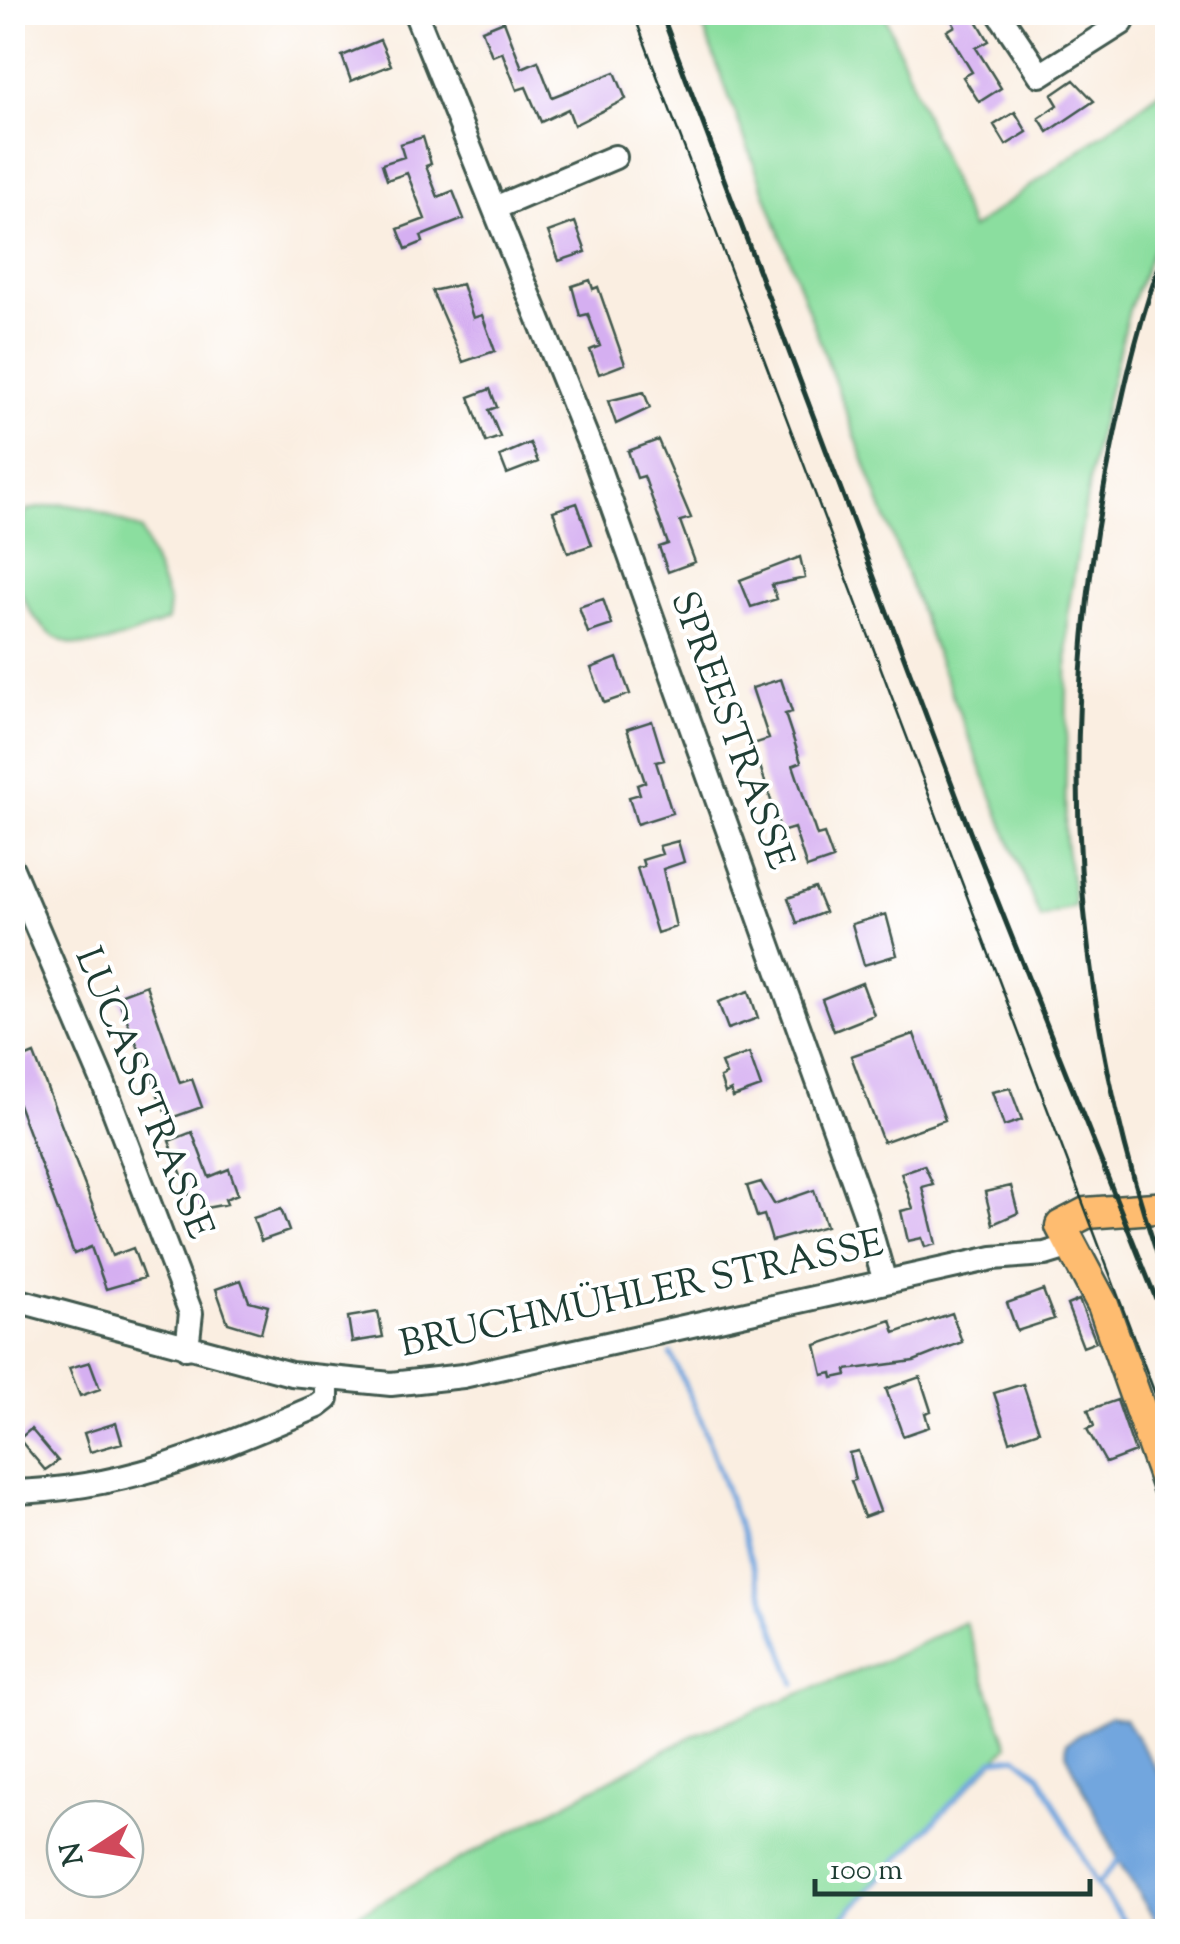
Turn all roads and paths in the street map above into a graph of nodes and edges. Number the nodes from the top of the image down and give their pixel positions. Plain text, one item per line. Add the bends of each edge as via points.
1 (415, 12) edge
2 (998, 12) edge
3 (1127, 12) edge
4 (614, 157) dead end
5 (496, 208) junction
6 (12, 868) edge
7 (1168, 1207) edge
8 (1168, 1218) edge
9 (1066, 1236) junction
10 (886, 1282) junction
11 (12, 1299) edge
12 (187, 1348) junction
13 (328, 1380) junction
14 (1168, 1488) edge
15 (12, 1492) edge

1 - 5 street, SPREESTRASSE
2 - 3 street via 1040,75 1122,23
4 - 5 street
5 - 10 street, SPREESTRASSE via 601,474
6 - 12 street, LUCASSTRASSE via 191,1313
7 - 9 main road via 1086,1212
8 - 9 main road
9 - 10 street, BRUCHMÜHLER STRASSE via 1044,1254
9 - 14 main road via 1103,1304
10 - 13 street, BRUCHMÜHLER STRASSE via 464,1376 390,1384
11 - 12 street, BRUCHMÜHLER STRASSE
12 - 13 street, BRUCHMÜHLER STRASSE
13 - 15 street via 327,1399 318,1406 171,1467 85,1488

